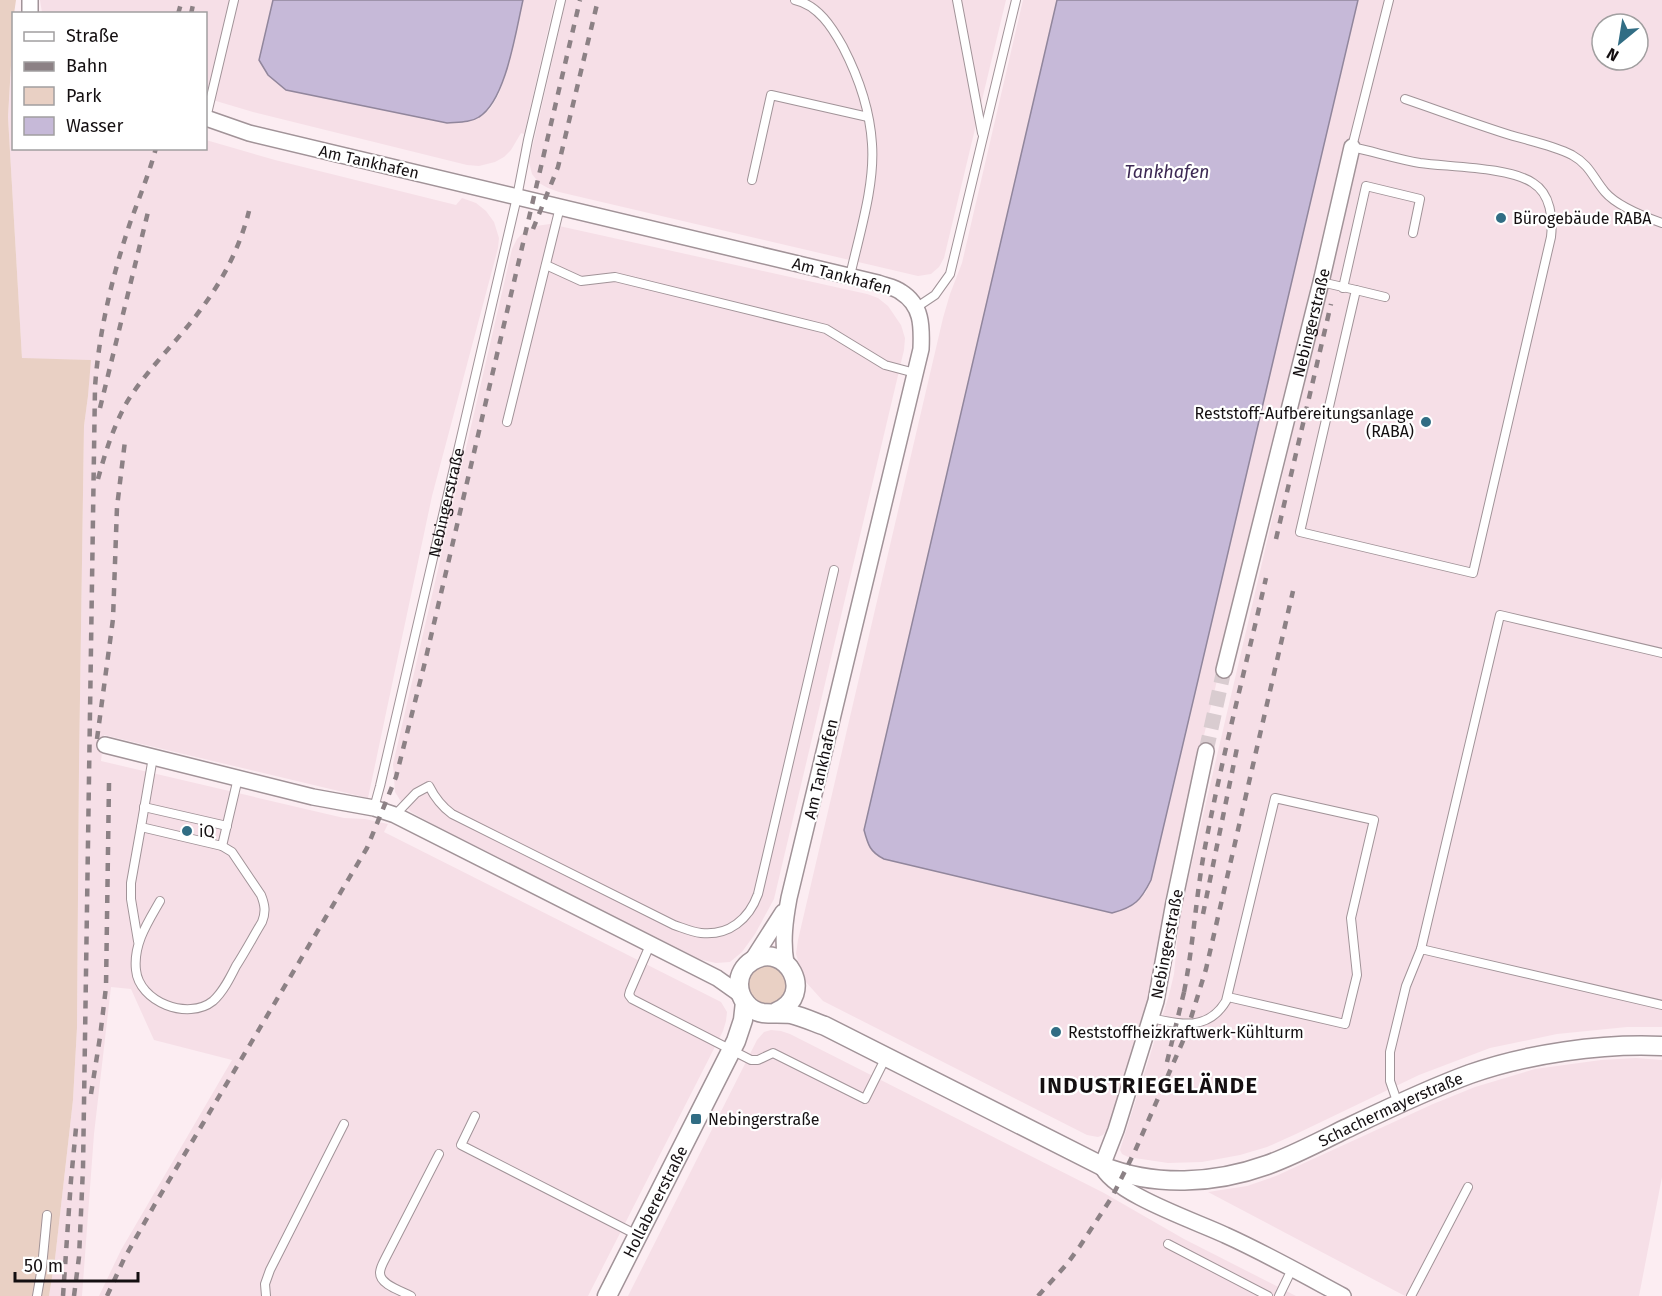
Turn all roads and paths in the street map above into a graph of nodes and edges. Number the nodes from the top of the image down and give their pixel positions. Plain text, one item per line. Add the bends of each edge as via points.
1 (234, 0) edge
2 (561, 0) edge
3 (795, 0) edge
4 (957, 0) edge
5 (1016, 0) edge
6 (1389, 0) edge
7 (1405, 99) dead end
8 (207, 114) edge
9 (868, 117) junction
10 (207, 118) edge
11 (983, 137) junction
12 (1352, 147) junction
13 (752, 180) dead end
14 (517, 197) junction
15 (560, 207) junction
16 (1662, 223) edge
17 (1413, 232) dead end
18 (546, 265) junction
19 (849, 276) junction
20 (1321, 282) junction
21 (1343, 288) junction
22 (1356, 290) junction
23 (1385, 297) dead end
24 (917, 307) junction
25 (915, 373) junction
26 (507, 422) dead end
27 (834, 570) dead end
28 (1662, 653) edge
29 (1224, 670) tunnel mouth
30 (105, 745) dead end
31 (1206, 751) tunnel mouth
32 (153, 757) junction
33 (238, 778) junction
34 (144, 807) junction
35 (374, 808) junction
36 (395, 815) junction
37 (227, 826) junction
38 (141, 827) junction
39 (222, 846) junction
40 (789, 898) junction
41 (160, 901) dead end
42 (138, 942) junction
43 (650, 945) junction
44 (1421, 949) junction
45 (786, 963) junction
46 (747, 966) junction
47 (717, 978) junction
48 (796, 989) junction
49 (1228, 997) junction
50 (743, 998) junction
51 (1662, 1005) edge
52 (770, 1013) junction
53 (1151, 1018) junction
54 (825, 1026) junction
55 (734, 1046) junction
56 (1662, 1046) edge
57 (886, 1057) junction
58 (1398, 1104) junction
59 (476, 1116) dead end
60 (344, 1124) dead end
61 (439, 1155) dead end
62 (1102, 1166) junction
63 (1468, 1187) dead end
64 (47, 1215) dead end
65 (638, 1236) junction
66 (1168, 1244) dead end
67 (1292, 1269) junction
68 (1281, 1295) edge
69 (37, 1296) edge
70 (266, 1296) edge
71 (411, 1296) edge
72 (607, 1296) edge
73 (1268, 1296) edge
74 (1343, 1296) edge
75 (1411, 1296) edge

1 - 8 lane
2 - 14 lane, Nebingerstraße
3 - 9 lane via 818,12 833,29 849,60
4 - 11 lane
5 - 11 lane
6 - 12 lane
7 - 16 lane via 1572,155 1611,197
9 - 13 lane via 771,95
9 - 19 lane via 871,179
10 - 14 street, Am Tankhafen via 249,133
11 - 24 lane via 950,274 935,295
12 - 20 street, Nebingerstraße
12 - 22 lane via 1418,162 1516,176 1533,183 1549,206 1551,237 1473,573 1300,532
14 - 15 street, Am Tankhafen
14 - 35 lane, Nebingerstraße
15 - 18 lane
15 - 19 street, Am Tankhafen
17 - 21 lane via 1420,199 1366,186
18 - 25 lane via 582,281 615,277 826,329 885,365
18 - 26 lane
19 - 24 street, Am Tankhafen via 901,291
20 - 21 lane
20 - 29 street, Nebingerstraße
21 - 22 lane
22 - 23 lane
24 - 25 street, Am Tankhafen via 922,327
25 - 40 street, Am Tankhafen
27 - 36 lane via 758,894 753,906 734,926 717,933 699,933 674,925 452,814 429,786 416,793
28 - 44 lane via 1500,615
30 - 32 street
31 - 53 street, Nebingerstraße
32 - 33 street
32 - 34 lane
33 - 35 street
33 - 37 lane
34 - 37 lane
34 - 38 lane
35 - 36 street
36 - 43 street
37 - 39 lane
38 - 39 lane
38 - 42 lane via 131,883
39 - 42 lane via 232,852 265,907 262,922 213,1001 191,1010 178,1009 151,996 137,978
40 - 45 street, Am Tankhafen via 784,934
40 - 46 street, Am Tankhafen
41 - 42 lane
43 - 47 street
43 - 55 lane via 630,991 632,999
44 - 51 lane
44 - 58 lane via 1406,986 1390,1052 1390,1081
45 - 46 street via 769,957
45 - 48 street
46 - 47 street via 729,978
46 - 50 street via 739,982
47 - 50 street
48 - 52 street via 789,1003
48 - 54 street
49 - 49 lane via 1275,798 1374,820 1351,918 1356,975 1345,1024
49 - 53 lane via 1217,1014 1202,1022
50 - 52 street via 751,1008
50 - 55 street, Hollabererstraße via 743,1020
52 - 54 street via 798,1016
52 - 55 street, Hollabererstraße via 752,1021
53 - 62 street, Nebingerstraße
54 - 57 street
55 - 57 lane via 751,1060 772,1053 865,1099
55 - 65 street, Hollabererstraße
56 - 58 street, Schachermayerstraße via 1589,1049 1532,1058 1471,1074
57 - 62 street
58 - 62 street, Schachermayerstraße via 1281,1159 1241,1173 1188,1180 1151,1179
59 - 65 lane via 461,1145
60 - 70 lane via 270,1270
61 - 71 lane via 380,1271 384,1282
62 - 67 street via 1109,1177 1135,1194
63 - 75 lane
64 - 69 lane
65 - 72 street, Hollabererstraße
66 - 73 lane
67 - 68 lane
67 - 74 street

